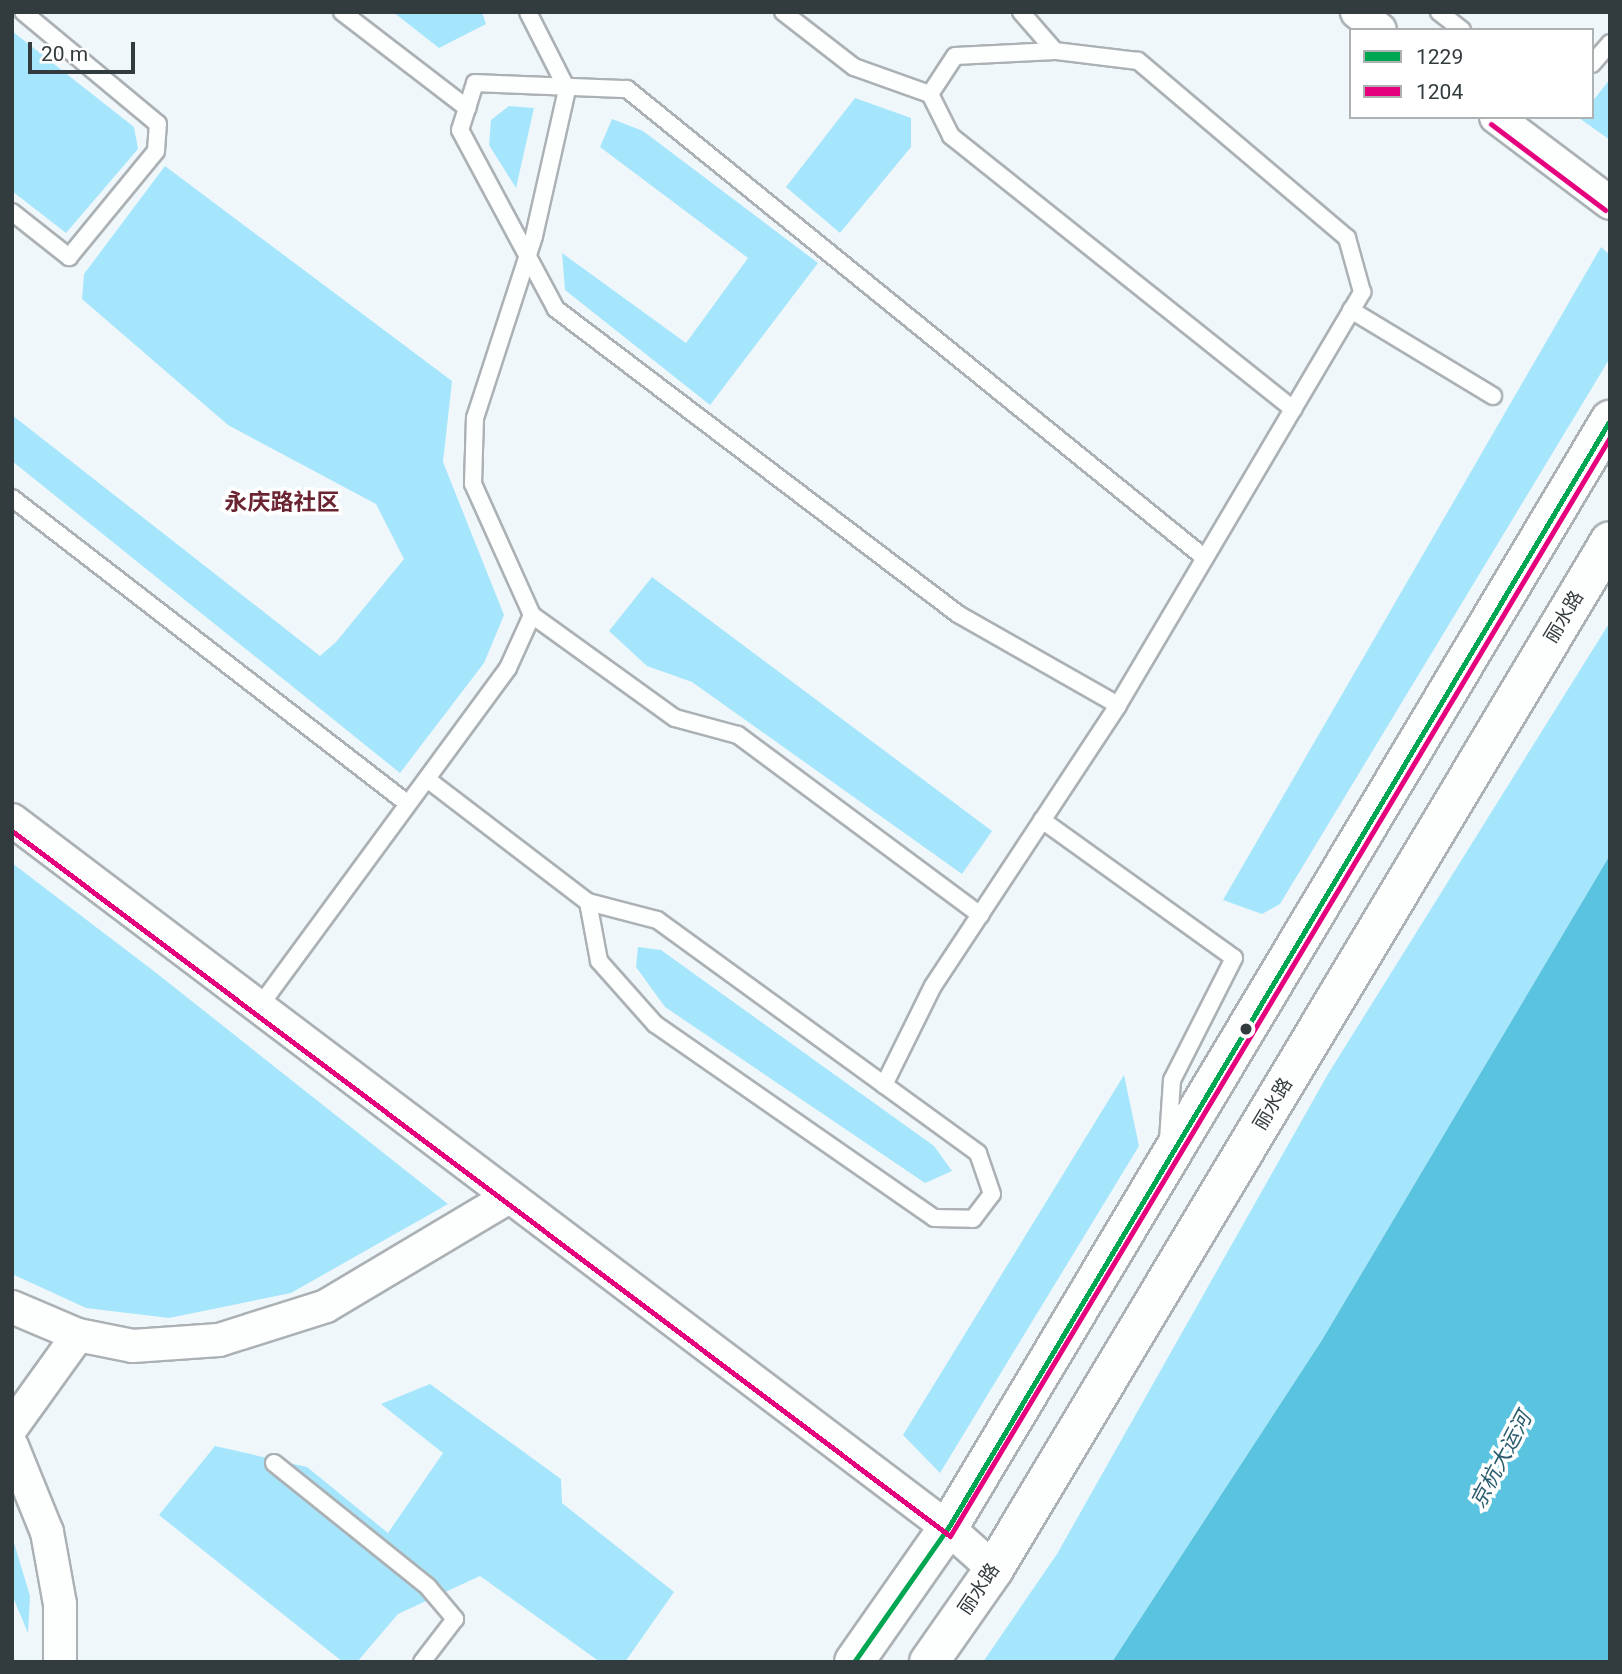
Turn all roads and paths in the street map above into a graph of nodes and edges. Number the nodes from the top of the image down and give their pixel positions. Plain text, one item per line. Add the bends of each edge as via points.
1 (23, 12) edge
2 (342, 12) edge
3 (528, 12) edge
4 (783, 12) edge
5 (1021, 12) edge
6 (1357, 12) edge
7 (1439, 12) edge
8 (1377, 28) edge
9 (1459, 28) edge
10 (1610, 43) edge
11 (1055, 51) junction
12 (1594, 62) edge
13 (567, 89) junction
14 (930, 94) junction
15 (467, 108) junction
16 (1499, 119) edge
17 (1610, 203) edge
18 (12, 212) edge
19 (528, 255) junction
20 (1351, 310) junction
21 (1493, 396) dead end
22 (1293, 409) junction
23 (1610, 420) edge
24 (12, 498) edge
25 (1610, 541) edge
26 (1205, 558) junction
27 (532, 615) junction
28 (1118, 705) junction
29 (427, 779) junction
30 (408, 804) junction
31 (12, 820) edge
32 (1042, 820) junction
33 (588, 902) junction
34 (980, 915) junction
35 (259, 1007) junction
36 (884, 1084) junction
37 (1167, 1161) junction
38 (509, 1197) junction
39 (12, 1307) edge
40 (78, 1335) junction
41 (12, 1427) edge
42 (14, 1457) edge
43 (274, 1462) dead end
44 (948, 1528) junction
45 (994, 1569) junction
46 (68, 1657) edge
47 (422, 1662) edge
48 (854, 1662) edge
49 (929, 1662) edge

1 - 18 lane via 158,124 156,151 69,257
2 - 15 lane
3 - 13 lane
4 - 14 lane via 854,67
5 - 11 lane via 1023,20
6 - 8 street
7 - 9 lane
10 - 12 lane
11 - 14 lane via 954,56
11 - 20 lane via 1138,61 1347,238 1362,292
13 - 15 lane via 475,83
13 - 19 lane
13 - 26 lane via 626,89
14 - 22 lane via 951,136
15 - 19 lane via 460,130
16 - 17 street
19 - 27 lane via 475,418 473,484
19 - 28 lane via 556,309 958,614
20 - 21 lane
20 - 22 lane
22 - 26 lane
23 - 37 main road
24 - 30 lane
25 - 45 main road, 丽水路
26 - 28 lane
27 - 29 lane via 508,668
27 - 34 lane via 675,718 737,735
28 - 32 lane
29 - 30 lane
29 - 33 lane
30 - 35 lane
31 - 35 street
32 - 34 lane
32 - 37 lane via 1234,958 1172,1080
33 - 36 lane via 657,920
33 - 36 lane via 599,961 655,1024 934,1218 973,1219 992,1194 978,1153
34 - 36 lane via 933,986
35 - 38 street
37 - 44 main road
38 - 40 street via 314,1310 219,1340 133,1346
38 - 44 street
39 - 40 street
40 - 41 street
42 - 46 street via 47,1532
43 - 47 lane via 428,1587 455,1619
44 - 45 street
44 - 48 main road
45 - 49 main road, 丽水路

